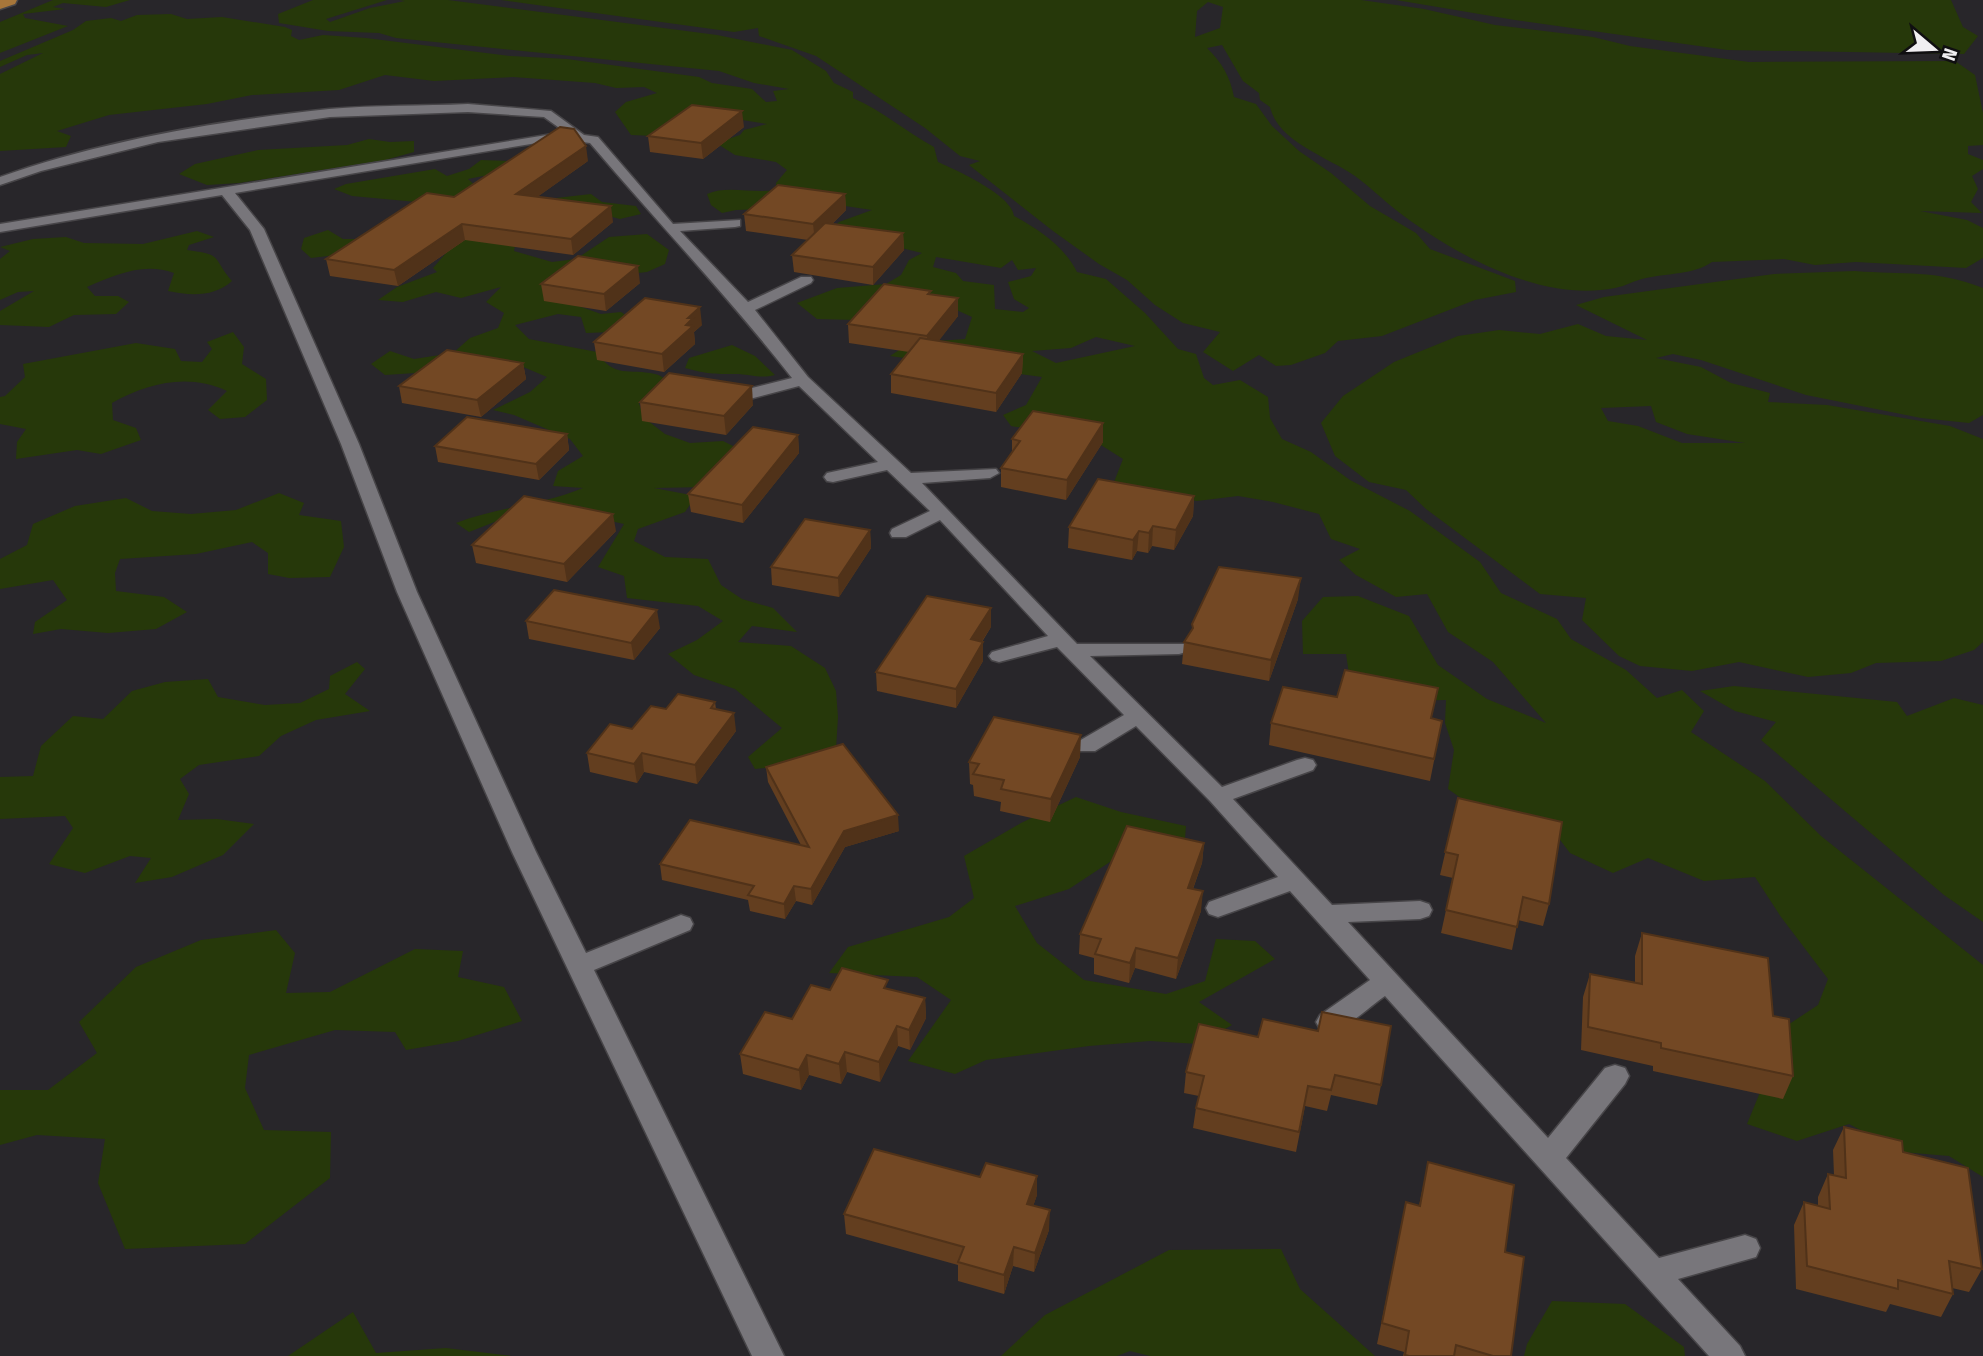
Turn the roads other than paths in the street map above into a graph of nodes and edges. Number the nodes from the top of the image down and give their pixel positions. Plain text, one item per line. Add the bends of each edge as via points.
1 (8, 0) edge
2 (0, 3) edge
3 (580, 136) junction
4 (0, 181) edge
5 (226, 191) junction
6 (735, 223) dead end
7 (0, 228) edge
8 (669, 228) junction
9 (806, 280) edge
10 (746, 309) junction
11 (802, 380) junction
12 (742, 396) edge
13 (891, 464) junction
14 (990, 473) dead end
15 (833, 477) dead end
16 (906, 479) junction
17 (942, 512) junction
18 (900, 533) dead end
19 (1067, 645) junction
20 (1179, 648) dead end
21 (999, 656) dead end
22 (1138, 716) junction
23 (1087, 746) dead end
24 (1305, 765) dead end
25 (1218, 796) junction
26 (1295, 880) junction
27 (1218, 908) dead end
28 (1420, 910) dead end
29 (1326, 914) junction
30 (681, 924) dead end
31 (579, 966) junction
32 (1387, 981) junction
33 (1329, 1022) edge
34 (1615, 1076) dead end
35 (1549, 1158) junction
36 (1745, 1248) dead end
37 (1653, 1273) junction
38 (768, 1356) edge
39 (1729, 1356) edge

1 - 2 main road
3 - 4 lane via 547,114 468,108 330,113 158,138
3 - 5 lane via 561,135
3 - 8 lane via 594,140
5 - 7 lane
5 - 31 lane via 257,229 350,444 407,592
6 - 8 lane
8 - 10 lane
9 - 10 lane
10 - 11 lane
11 - 12 lane
11 - 13 lane
13 - 15 lane
13 - 16 lane
14 - 16 lane
16 - 17 lane
17 - 18 lane
17 - 19 lane
19 - 20 lane
19 - 21 lane
19 - 22 lane
22 - 23 lane
22 - 25 lane
24 - 25 lane
25 - 26 lane
26 - 27 lane
26 - 29 lane
28 - 29 lane
29 - 32 lane
30 - 31 lane
31 - 38 lane
32 - 33 lane
32 - 35 lane
34 - 35 lane
35 - 37 lane
36 - 37 lane
37 - 39 lane

